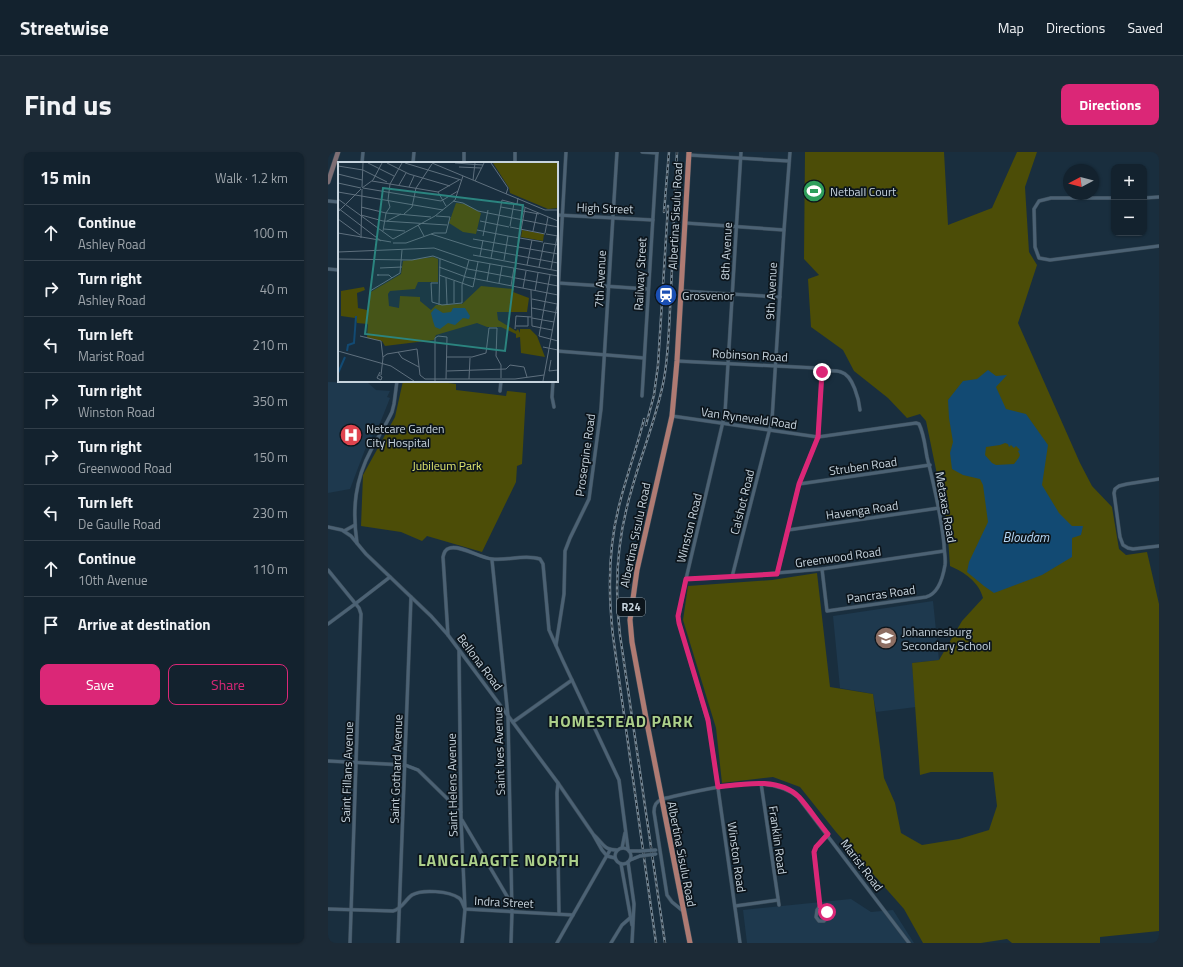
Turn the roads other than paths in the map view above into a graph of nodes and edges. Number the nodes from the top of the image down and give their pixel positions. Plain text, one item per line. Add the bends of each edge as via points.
1 (338, 152) edge
2 (363, 152) edge
3 (414, 152) edge
4 (515, 152) edge
5 (566, 152) edge
6 (617, 152) edge
7 (642, 152) edge
8 (657, 152) edge
9 (741, 152) edge
10 (790, 152) edge
11 (689, 153) edge
12 (741, 158) junction
13 (789, 161) junction
14 (362, 162) edge
15 (413, 162) edge
16 (514, 162) edge
17 (328, 183) edge
18 (1159, 197) edge
19 (1111, 198) edge
20 (1147, 198) edge
21 (558, 215) edge
22 (563, 216) junction
23 (613, 217) junction
24 (653, 220) junction
25 (685, 223) junction
26 (737, 226) junction
27 (784, 230) junction
28 (1159, 246) edge
29 (328, 269) edge
30 (338, 270) edge
31 (558, 283) edge
32 (609, 287) junction
33 (648, 289) junction
34 (681, 291) junction
35 (733, 294) junction
36 (780, 297) junction
37 (558, 351) edge
38 (605, 355) junction
39 (644, 358) junction
40 (676, 361) junction
41 (728, 363) junction
42 (776, 366) junction
43 (822, 371) junction
44 (397, 382) edge
45 (501, 382) edge
46 (553, 382) edge
47 (500, 391) dead end
48 (642, 396) dead end
49 (554, 407) dead end
50 (601, 407) joint
51 (860, 410) dead end
52 (672, 416) junction
53 (724, 424) junction
54 (919, 424) joint
55 (769, 431) junction
56 (818, 437) junction
57 (930, 465) junction
58 (1159, 479) edge
59 (799, 484) junction
60 (939, 508) junction
61 (355, 525) junction
62 (328, 527) edge
63 (788, 530) junction
64 (344, 531) junction
65 (357, 542) junction
66 (1159, 546) edge
67 (944, 551) junction
68 (492, 560) junction
69 (822, 569) junction
70 (328, 570) edge
71 (777, 574) junction
72 (390, 577) junction
73 (732, 577) junction
74 (686, 579) junction
75 (935, 592) joint
76 (411, 596) junction
77 (356, 604) junction
78 (328, 624) edge
79 (448, 635) junction
80 (556, 645) junction
81 (459, 651) junction
82 (572, 680) junction
83 (508, 716) junction
84 (513, 722) junction
85 (328, 761) edge
86 (356, 763) junction
87 (405, 765) junction
88 (558, 783) junction
89 (761, 783) junction
90 (718, 787) junction
91 (662, 799) junction
92 (461, 812) junction
93 (461, 818) junction
94 (625, 833) junction
95 (593, 834) junction
96 (828, 834) junction
97 (622, 848) junction
98 (661, 849) junction
99 (610, 850) junction
100 (617, 850) junction
101 (628, 850) junction
102 (662, 854) junction
103 (607, 855) junction
104 (615, 858) junction
105 (629, 861) junction
106 (621, 864) junction
107 (778, 900) junction
108 (512, 904) junction
109 (779, 905) dead end
110 (735, 906) junction
111 (820, 906) junction
112 (328, 909) edge
113 (400, 909) junction
114 (465, 909) junction
115 (351, 910) junction
116 (683, 911) junction
117 (512, 912) junction
118 (559, 914) junction
119 (573, 915) junction
120 (630, 918) junction
121 (632, 926) junction
122 (350, 943) edge
123 (398, 943) edge
124 (462, 943) edge
125 (511, 943) edge
126 (557, 943) edge
127 (611, 943) edge
128 (632, 943) edge
129 (690, 943) edge
130 (740, 943) edge
131 (909, 943) edge

1 - 17 main road
2 - 14 street
3 - 15 street
4 - 16 street
5 - 22 street
6 - 23 street, 7th Avenue
7 - 8 street
8 - 24 street, Railway Street
9 - 12 street, 8th Avenue
10 - 13 street, 9th Avenue
11 - 12 street
11 - 25 main road, Albertina Sisulu Road / R24
12 - 13 street
12 - 26 street, 8th Avenue
13 - 27 street, 9th Avenue
18 - 20 street
19 - 28 street via 1045,198 1039,201 1034,209 1035,247 1039,258 1050,260
21 - 22 street, High Street
22 - 23 street, High Street
22 - 31 street
23 - 24 street, High Street
23 - 32 street, 7th Avenue
24 - 33 street, Railway Street
25 - 26 street
25 - 34 main road, Albertina Sisulu Road / R24
26 - 27 street
26 - 35 street, 8th Avenue
27 - 36 street, 9th Avenue
29 - 30 street
31 - 32 street
32 - 33 street
32 - 38 street, 7th Avenue
33 - 39 street, Railway Street
34 - 35 street
34 - 40 main road, Albertina Sisulu Road / R24
35 - 36 street
35 - 41 street, 8th Avenue
36 - 42 street, 9th Avenue
37 - 38 street
38 - 39 street
38 - 50 street, 7th Avenue
39 - 48 street, Railway Street
40 - 41 street, Robinson Road
40 - 52 main road, Albertina Sisulu Road / R24
41 - 42 street, Robinson Road
41 - 53 street, 8th Avenue
42 - 43 street, Robinson Road via 816,368
42 - 55 street, 9th Avenue
43 - 51 street, Robinson Road via 843,372 849,377
43 - 56 street
44 - 61 street via 389,419 360,473 354,507
45 - 47 street
46 - 49 street
50 - 80 street, Proserpine Road via 588,498 565,551 564,599
52 - 53 street, Van Ryneveld Road
52 - 91 main road, Albertina Sisulu Road / R24 via 637,570 630,620 636,665
53 - 55 street, Van Ryneveld Road
53 - 74 street, Winston Road
54 - 56 street, Van Ryneveld Road
54 - 57 street, Metaxas Road
55 - 56 street, Van Ryneveld Road
55 - 73 street, Calshot Road
56 - 59 street
57 - 59 street, Struben Road
57 - 60 street, Metaxas Road
58 - 66 street via 1117,487 1114,493 1120,537 1125,547 1133,549
59 - 63 street
60 - 63 street, Havenga Road
60 - 67 street, Metaxas Road
61 - 64 street
61 - 65 street
62 - 64 street, Bellona Road
63 - 71 street
64 - 65 street, Bellona Road
65 - 72 street, Bellona Road
67 - 69 street, Greenwood Road
67 - 75 street, Metaxas Road via 945,565
68 - 79 street via 459,548 448,548 444,552
68 - 80 street via 531,557 540,559 543,564 550,630
68 - 83 street, Saint Ives Avenue
69 - 71 street, Greenwood Road
69 - 75 street, Pancras Road via 827,611 926,597
70 - 77 street
71 - 73 street, Greenwood Road
72 - 76 street, Bellona Road
72 - 77 street
73 - 74 street, Greenwood Road
74 - 90 street, Winston Road via 678,616 679,623 708,720
76 - 79 street, Bellona Road
76 - 87 street, Saint Gothard Avenue
77 - 78 street
77 - 86 street, Saint Fillans Avenue via 361,614
79 - 81 street, Bellona Road
80 - 82 street
81 - 83 street, Bellona Road
81 - 92 street, Saint Helens Avenue
82 - 84 street
82 - 94 street via 619,780
83 - 84 street, Bellona Road
83 - 108 street, Saint Ives Avenue
84 - 88 street, Bellona Road
85 - 86 street
86 - 87 street
86 - 115 street, Saint Fillans Avenue
87 - 92 street via 418,770
87 - 113 street, Saint Gothard Avenue
88 - 95 street, Bellona Road
88 - 118 street
89 - 90 street, Marist Road
89 - 96 street, Marist Road via 778,786 794,793
89 - 107 street, Franklin Road
90 - 91 street, Marist Road
90 - 110 street, Winston Road
91 - 98 street via 654,807
91 - 116 main road, Albertina Sisulu Road / R24
92 - 93 street, Saint Helens Avenue
93 - 108 street
93 - 114 street, Saint Helens Avenue
94 - 97 street
94 - 101 street
95 - 99 street, Bellona Road
95 - 103 street, Bellona Road
96 - 111 street via 814,852
96 - 131 street, Marist Road
97 - 100 street
97 - 101 street
98 - 101 street, bridge
98 - 102 street
99 - 100 street
99 - 103 street
100 - 104 street
101 - 105 street via 631,855
102 - 105 street, bridge via 640,856
102 - 116 street via 667,895
103 - 104 street
103 - 119 street
104 - 106 street
105 - 106 street
105 - 121 street via 634,918
106 - 120 street
107 - 109 street, Franklin Road
107 - 110 street
108 - 117 street, Saint Ives Avenue
110 - 130 street, Winston Road
111 - 111 street via 827,912 824,921 819,921 816,917
112 - 115 street
113 - 114 street, Indra Street via 406,900 415,894 430,892 448,893 459,898
113 - 115 street
113 - 123 street, Saint Gothard Avenue
114 - 117 street, Indra Street
114 - 124 street, Saint Helens Avenue
115 - 122 street, Saint Fillans Avenue
116 - 129 main road, Albertina Sisulu Road / R24
117 - 118 street, Indra Street
117 - 125 street, Saint Ives Avenue
118 - 119 street, Indra Street
119 - 126 street
120 - 121 street
120 - 127 street via 622,925
121 - 128 street

